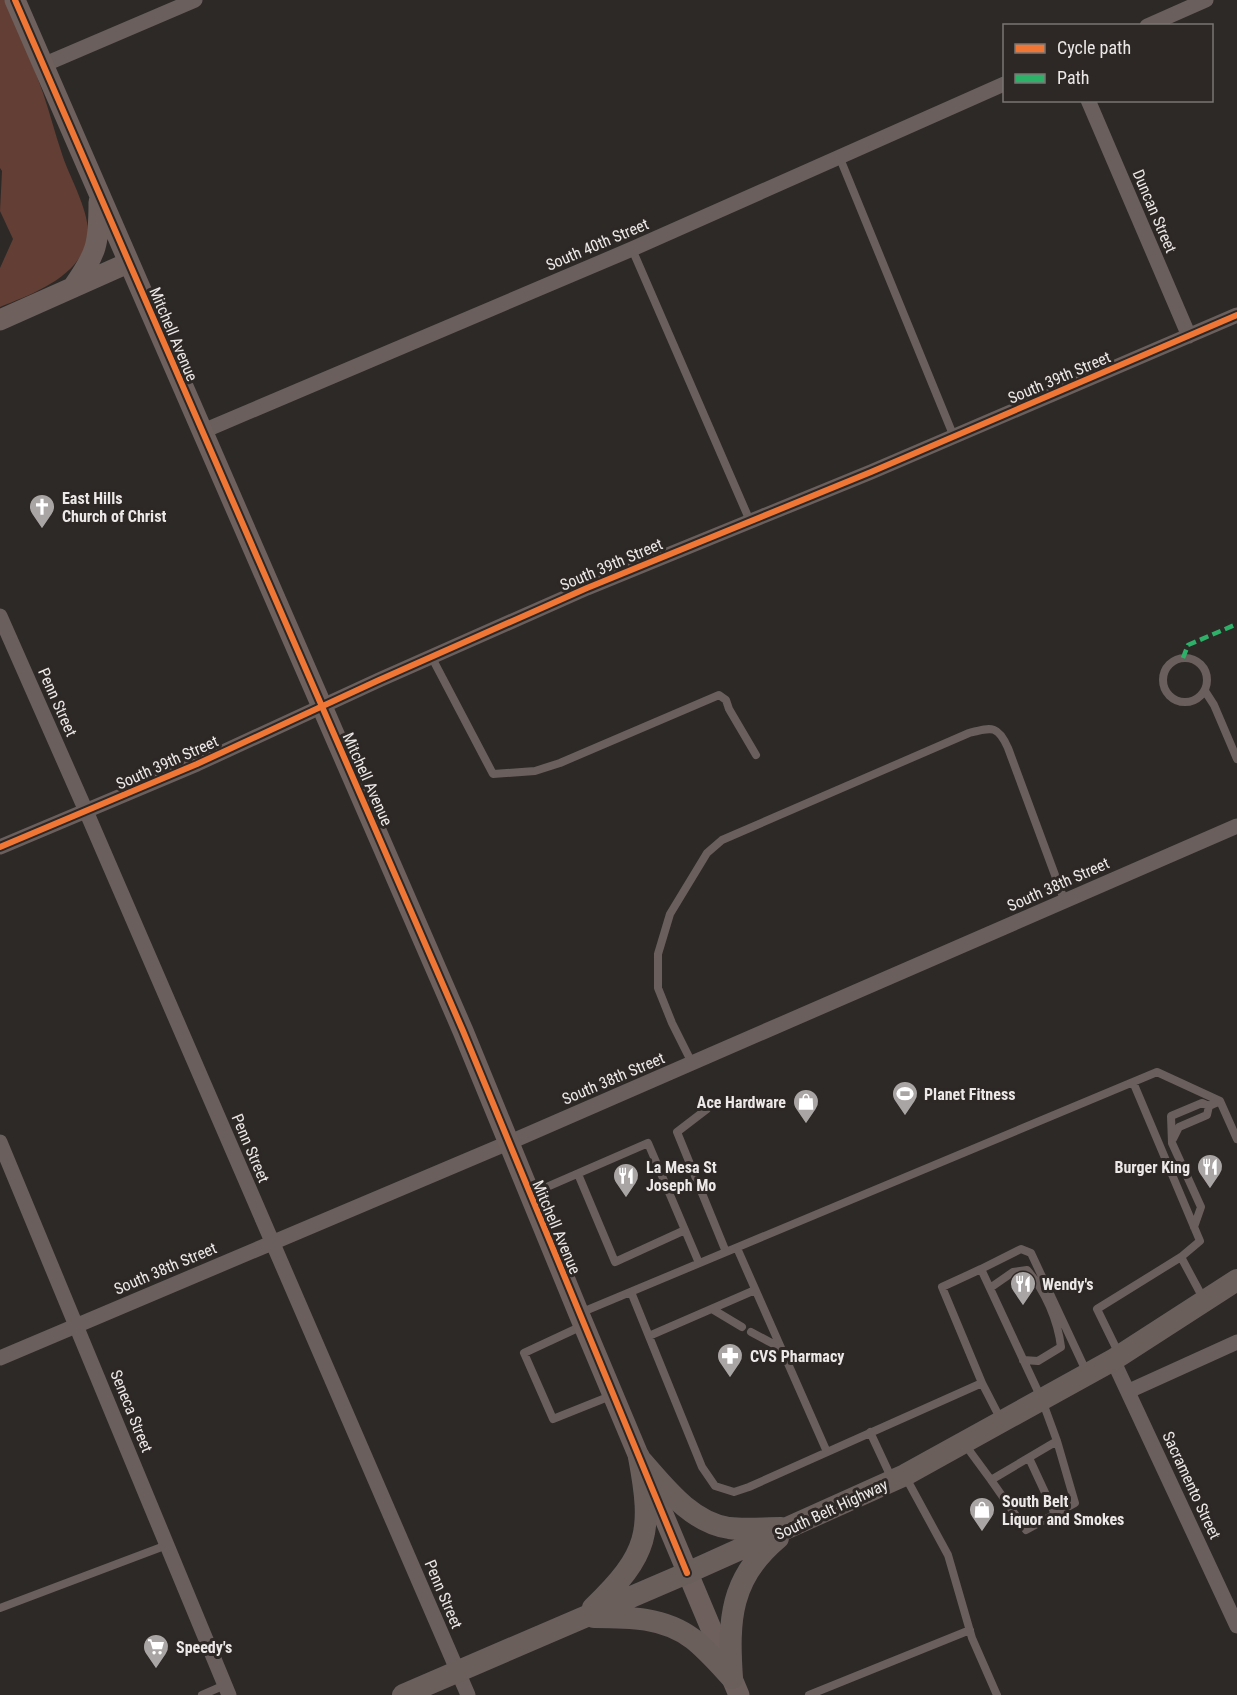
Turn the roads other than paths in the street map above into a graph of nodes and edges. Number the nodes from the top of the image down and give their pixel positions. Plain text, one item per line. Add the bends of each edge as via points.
1 (15, 0) edge
2 (195, 0) edge
3 (1206, 0) edge
4 (1151, 24) edge
5 (43, 65) junction
6 (1003, 85) edge
7 (1089, 102) edge
8 (839, 156) junction
9 (99, 196) junction
10 (632, 249) junction
11 (128, 263) junction
12 (73, 288) junction
13 (1237, 315) edge
14 (0, 320) edge
15 (1189, 336) junction
16 (201, 432) junction
17 (954, 437) junction
18 (750, 521) junction
19 (0, 616) edge
20 (431, 656) junction
21 (1205, 691) junction
22 (321, 707) junction
23 (756, 755) dead end
24 (1237, 759) edge
25 (86, 811) junction
26 (1237, 826) edge
27 (0, 847) edge
28 (1065, 902) junction
29 (692, 1063) junction
30 (1133, 1082) junction
31 (1220, 1101) junction
32 (1209, 1106) junction
33 (707, 1109) dead end
34 (1237, 1139) edge
35 (0, 1142) edge
36 (508, 1143) junction
37 (1172, 1143) junction
38 (578, 1174) junction
39 (529, 1195) junction
40 (1194, 1227) junction
41 (685, 1230) junction
42 (271, 1242) junction
43 (737, 1248) junction
44 (726, 1252) junction
45 (1181, 1257) junction
46 (699, 1263) junction
47 (981, 1269) junction
48 (1237, 1280) edge
49 (990, 1288) junction
50 (755, 1290) junction
51 (631, 1292) junction
52 (1205, 1301) junction
53 (712, 1309) junction
54 (581, 1320) junction
55 (77, 1325) junction
56 (742, 1327) dead end
57 (751, 1332) dead end
58 (649, 1336) junction
59 (1237, 1342) edge
60 (781, 1348) junction
61 (0, 1358) edge
62 (1116, 1358) junction
63 (1023, 1360) junction
64 (1088, 1375) junction
65 (982, 1383) junction
66 (1129, 1391) junction
67 (613, 1395) junction
68 (1042, 1400) junction
69 (1002, 1422) junction
70 (870, 1432) junction
71 (1057, 1441) junction
72 (964, 1443) junction
73 (827, 1452) junction
74 (639, 1457) junction
75 (1029, 1458) junction
76 (899, 1478) junction
77 (991, 1480) junction
78 (1055, 1514) junction
79 (791, 1527) junction
80 (167, 1545) junction
81 (687, 1573) junction
82 (0, 1608) edge
83 (584, 1617) junction
84 (1237, 1626) edge
85 (969, 1630) junction
86 (458, 1671) junction
87 (736, 1687) edge
88 (227, 1690) edge
89 (825, 1692) edge
90 (202, 1695) edge
91 (403, 1695) edge
92 (468, 1695) edge
93 (809, 1695) edge
94 (997, 1695) edge

1 - 5 street, Mitchell Avenue
2 - 5 street
3 - 4 street
5 - 9 street, Mitchell Avenue
6 - 8 street, South 40th Street
7 - 15 street, Duncan Street
8 - 10 street, South 40th Street
8 - 17 lane
9 - 11 street, Mitchell Avenue
9 - 12 street via 96,249
10 - 16 street, South 40th Street
10 - 18 lane
11 - 12 street
11 - 16 street, Mitchell Avenue
12 - 14 street
13 - 15 street, South 39th Street
15 - 17 street, South 39th Street
16 - 22 street, Mitchell Avenue
17 - 18 street, South 39th Street
18 - 20 street, South 39th Street
19 - 25 street, Penn Street
20 - 22 street, South 39th Street
20 - 23 lane via 493,774 535,771 560,763 719,695 726,700
21 - 21 lane via 1206,672 1193,659 1172,662 1165,670 1163,682 1175,700 1186,703
21 - 24 lane
22 - 25 street, South 39th Street
22 - 36 street, Mitchell Avenue
25 - 27 street, South 39th Street
25 - 42 street, Penn Street
26 - 28 street, South 38th Street
28 - 29 street, South 38th Street
28 - 29 lane via 1008,748 996,729 969,734 722,840 707,853 670,914 658,954 658,988
29 - 36 street, South 38th Street
30 - 31 lane via 1157,1072
30 - 40 lane
30 - 43 lane
31 - 32 lane
31 - 34 lane
32 - 37 lane via 1207,1115 1179,1127
32 - 37 lane via 1202,1103 1171,1116
33 - 44 lane via 677,1132
35 - 55 street, Seneca Street
36 - 39 street, Mitchell Avenue
36 - 42 street, South 38th Street
37 - 40 lane via 1201,1207
38 - 39 lane
38 - 41 lane via 648,1143
38 - 41 lane via 615,1262
39 - 54 street, Mitchell Avenue
40 - 45 lane via 1200,1241
41 - 46 lane
42 - 55 street, South 38th Street
42 - 86 street, Penn Street
43 - 44 lane
43 - 50 lane
44 - 46 lane
45 - 52 lane
45 - 62 lane via 1097,1309
46 - 51 lane
47 - 49 lane
47 - 64 lane via 1021,1249 1031,1253
47 - 65 lane via 942,1287
48 - 52 main road, South Belt Highway
49 - 63 lane
49 - 63 lane via 1014,1272 1028,1270 1038,1282 1059,1332 1061,1347 1038,1361
50 - 53 lane
50 - 60 lane
51 - 54 lane
51 - 58 lane
52 - 62 main road, South Belt Highway
53 - 56 lane
53 - 58 lane
54 - 67 street, Mitchell Avenue
54 - 67 lane via 524,1353 553,1419
55 - 61 street, South 38th Street
55 - 80 street, Seneca Street
57 - 60 lane
58 - 73 lane via 702,1467 715,1486 734,1492
59 - 66 street
60 - 73 lane
62 - 64 main road, South Belt Highway
62 - 66 street, Sacramento Street
63 - 68 lane
64 - 68 main road, South Belt Highway
65 - 69 lane
65 - 70 lane
66 - 84 street, Sacramento Street
67 - 74 street, Mitchell Avenue
68 - 69 main road, South Belt Highway
68 - 71 lane
69 - 72 main road, South Belt Highway
70 - 73 lane
70 - 76 lane
71 - 75 lane
71 - 78 lane via 1075,1503
72 - 76 main road, South Belt Highway
72 - 77 lane
74 - 79 main road via 681,1504 705,1521 729,1528
74 - 81 street, Mitchell Avenue
74 - 83 main road via 646,1498 643,1541 621,1579
75 - 77 lane
75 - 78 lane
76 - 79 main road, South Belt Highway
76 - 85 lane via 948,1555
77 - 78 lane via 1026,1530
79 - 81 main road, South Belt Highway
79 - 87 main road via 754,1563 733,1607 730,1646
80 - 82 lane
80 - 88 street, Seneca Street
81 - 83 main road, South Belt Highway
81 - 87 street, Mitchell Avenue
83 - 86 main road, South Belt Highway
83 - 87 main road via 653,1620 673,1628 692,1639
85 - 89 lane
85 - 94 lane
86 - 91 main road, South Belt Highway
86 - 92 street, Penn Street
88 - 90 lane
89 - 93 lane

